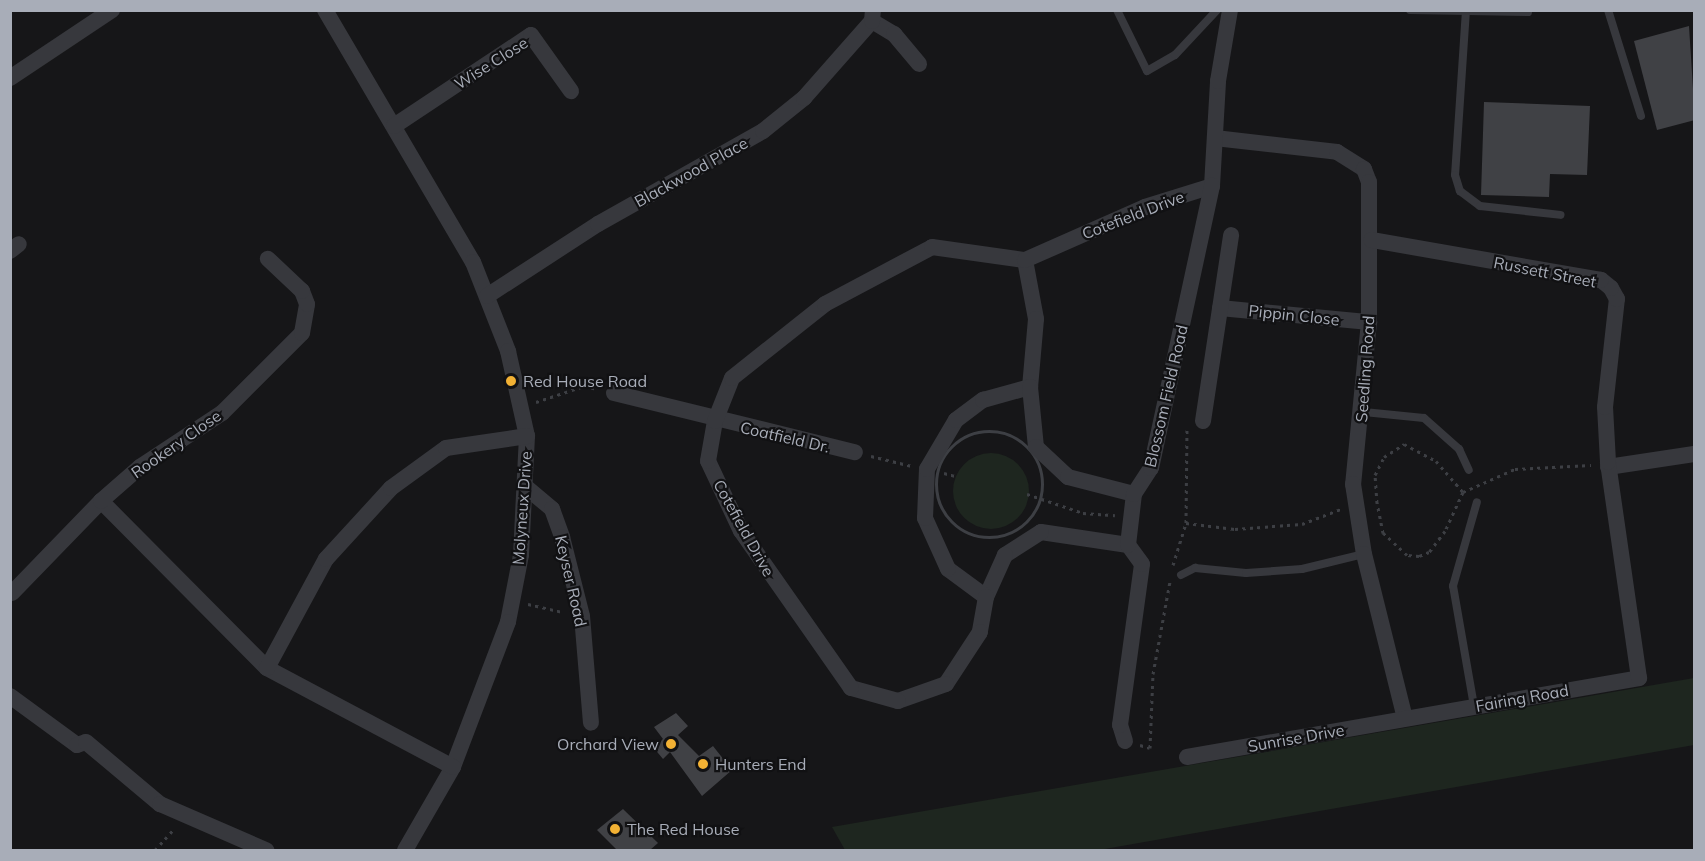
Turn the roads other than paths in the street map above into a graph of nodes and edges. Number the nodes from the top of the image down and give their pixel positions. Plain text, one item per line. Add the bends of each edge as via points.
1 (112, 10) edge
2 (325, 10) edge
3 (1117, 10) edge
4 (1217, 10) edge
5 (1230, 10) edge
6 (1410, 10) edge
7 (1608, 10) edge
8 (1466, 12) edge
9 (1528, 12) dead end
10 (873, 16) edge
11 (919, 64) dead end
12 (10, 78) edge
13 (571, 91) dead end
14 (1641, 116) dead end
15 (394, 126) junction
16 (1215, 138) junction
17 (1212, 186) junction
18 (1561, 216) dead end
19 (1231, 235) dead end
20 (1371, 240) junction
21 (268, 259) dead end
22 (1025, 260) junction
23 (487, 296) junction
24 (1220, 308) junction
25 (1369, 322) junction
26 (1030, 387) junction
27 (614, 393) road end
28 (1364, 412) junction
29 (715, 421) junction
30 (1203, 421) road end
31 (527, 436) junction
32 (855, 452) road end
33 (1695, 454) edge
34 (1608, 464) junction
35 (1469, 470) dead end
36 (527, 488) junction
37 (1134, 494) junction
38 (101, 501) junction
39 (1477, 502) dead end
40 (1128, 545) junction
41 (1364, 554) junction
42 (1181, 575) dead end
43 (12, 593) edge
44 (986, 597) junction
45 (267, 668) junction
46 (1639, 678) joint
47 (10, 696) edge
48 (1474, 706) junction
49 (1405, 718) junction
50 (591, 723) dead end
51 (1125, 741) road end
52 (1187, 757) dead end
53 (453, 767) junction
54 (266, 850) edge
55 (405, 850) edge

1 - 12 street
2 - 15 street, Molyneux Drive
3 - 4 lane via 1147,71 1175,55
5 - 16 street
6 - 8 lane
7 - 14 lane
8 - 9 lane
8 - 18 lane via 1455,175 1460,192 1480,206
10 - 11 street, Blackwood Place
10 - 23 street, Blackwood Place via 804,98 763,132 598,224
13 - 15 street, Wise Close via 531,35
15 - 23 street, Molyneux Drive
16 - 17 street
16 - 20 street, Seedling Road via 1323,149 1351,159 1369,182
17 - 22 street, Cotefield Drive via 1145,207
17 - 37 street, Blossom Field Road via 1151,468
19 - 24 street
20 - 25 street, Seedling Road
20 - 34 street, Russett Street via 1601,280 1611,288 1617,299 1605,407
21 - 38 street, Rookery Close via 302,291 307,304 302,333 222,413 140,467
22 - 26 street via 1036,319
22 - 29 street, Cotefield Drive via 932,247 825,304 732,378
23 - 31 street, Molyneux Drive via 523,406
24 - 25 street, Pippin Close
24 - 30 street
25 - 28 street, Seedling Road
26 - 37 street via 1036,447 1068,477
26 - 44 street via 983,400 956,420 931,470 925,518 948,569
27 - 29 street, Coatfield Dr.
28 - 35 lane via 1424,418 1459,449
28 - 41 street, Seedling Road via 1353,462
29 - 32 street, Coatfield Dr.
29 - 44 street, Cotefield Drive via 708,461 741,531 851,688 898,701 946,684 980,632
31 - 36 street, Molyneux Drive
31 - 45 street via 446,448 391,488 326,559
33 - 34 street
34 - 46 street, Russett Street
36 - 50 street, Keyser Road via 552,509 582,616
36 - 53 street, Molyneux Drive via 512,600 482,700
37 - 40 street, Blossom Field Road
38 - 43 street, Rookery Close
38 - 45 street
39 - 48 lane via 1453,586
40 - 44 street, Cotefield Drive via 1041,532 1005,555
40 - 51 street via 1142,564 1120,725
41 - 42 lane via 1302,569 1246,573 1195,568
41 - 49 street, Seedling Road
45 - 53 street via 313,697
46 - 48 street, Fairing Road
47 - 54 street via 77,745 86,742 141,792
48 - 49 street, Fairing Road
49 - 52 street, Sunrise Drive
53 - 55 street, Molyneux Drive

